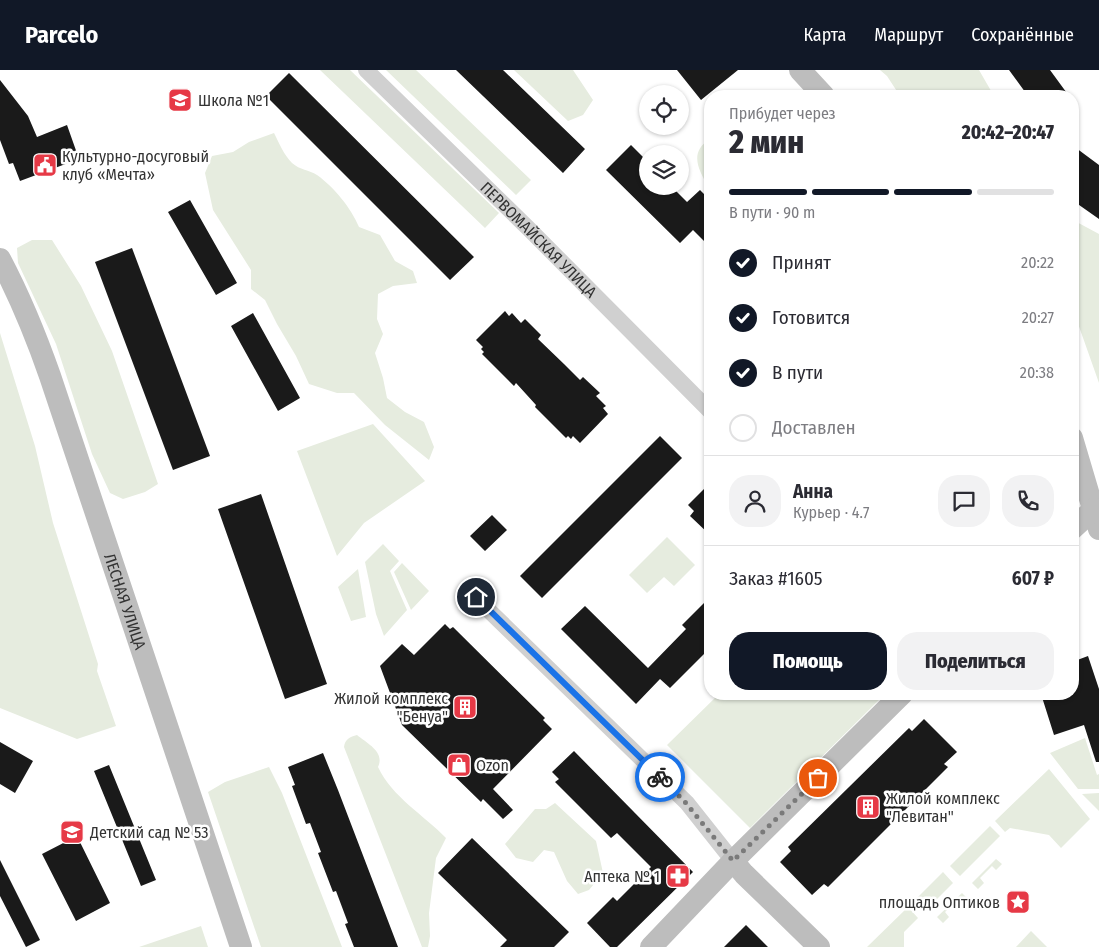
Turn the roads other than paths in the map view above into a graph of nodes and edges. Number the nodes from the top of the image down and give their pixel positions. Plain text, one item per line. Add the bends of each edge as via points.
1 (366, 70) edge
2 (800, 70) edge
3 (818, 90) edge
4 (0, 259) edge
5 (704, 405) edge
6 (1079, 462) edge
7 (1096, 519) edge
8 (1079, 526) edge
9 (476, 597) dead end
10 (896, 700) edge
11 (733, 861) junction
12 (241, 947) edge
13 (651, 947) edge
14 (819, 947) edge

1 - 5 street, ПЕРВОМАЙСКАЯ УЛИЦА
2 - 3 street
4 - 12 street, ЛЕСНАЯ УЛИЦА via 38,343
6 - 7 street
7 - 8 street
9 - 11 street via 686,803
10 - 11 street
11 - 13 street
11 - 14 street

